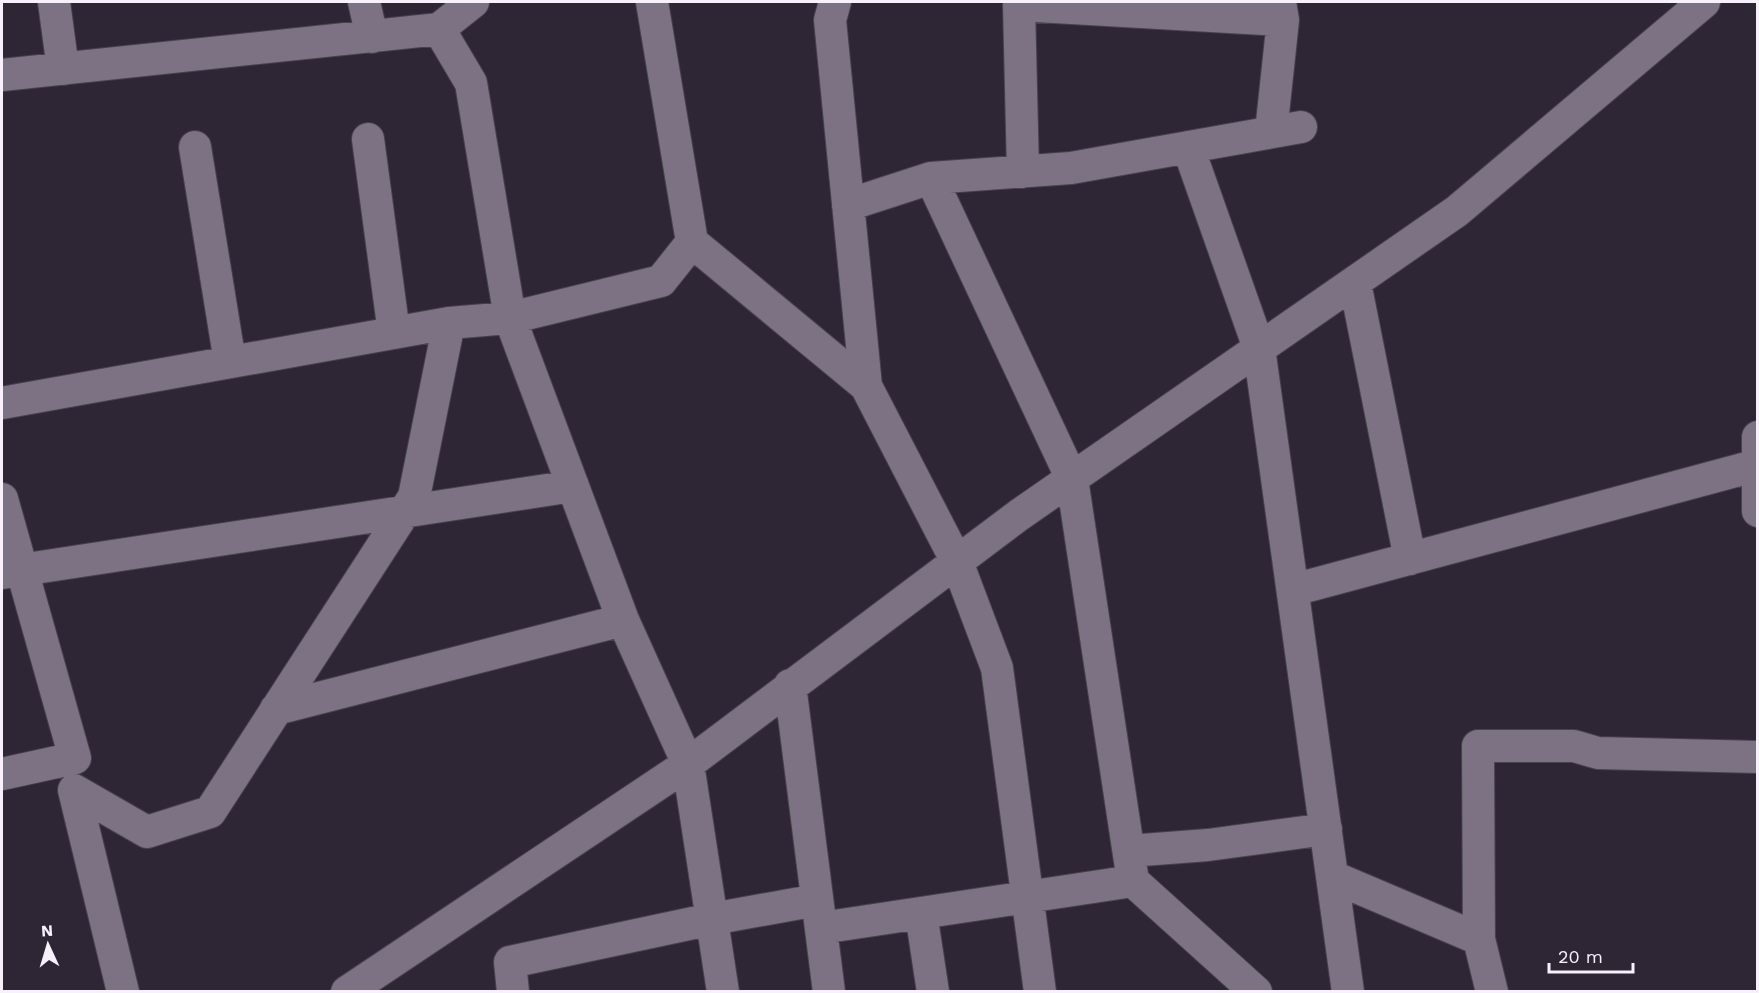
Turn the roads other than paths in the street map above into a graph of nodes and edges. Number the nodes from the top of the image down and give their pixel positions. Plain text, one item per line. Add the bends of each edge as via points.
1 (54, 2) edge
2 (364, 2) edge
3 (473, 2) edge
4 (652, 2) edge
5 (835, 2) edge
6 (1704, 2) edge
7 (1282, 11) edge
8 (439, 28) junction
9 (372, 36) junction
10 (63, 69) junction
11 (2, 75) edge
12 (368, 139) dead end
13 (195, 147) dead end
14 (1188, 147) junction
15 (1023, 171) junction
16 (931, 178) junction
17 (848, 205) junction
18 (692, 242) junction
19 (1355, 283) junction
20 (510, 318) junction
21 (449, 323) junction
22 (394, 333) junction
23 (1259, 348) junction
24 (230, 362) junction
25 (866, 386) junction
26 (2, 403) edge
27 (1758, 437) edge
28 (1757, 465) edge
29 (1072, 479) junction
30 (573, 486) junction
31 (2, 499) edge
32 (1758, 511) edge
33 (404, 512) junction
34 (1410, 559) junction
35 (957, 562) junction
36 (11, 571) edge
37 (1293, 590) junction
38 (623, 620) junction
39 (790, 685) junction
40 (276, 709) junction
41 (1758, 757) edge
42 (688, 764) junction
43 (2, 774) edge
44 (1326, 829) junction
45 (1131, 866) junction
46 (1333, 877) junction
47 (1026, 898) junction
48 (921, 913) junction
49 (819, 914) junction
50 (712, 919) junction
51 (1479, 939) junction
52 (123, 992) edge
53 (346, 992) edge
54 (513, 992) edge
55 (723, 992) edge
56 (829, 992) edge
57 (933, 992) edge
58 (1040, 992) edge
59 (1256, 992) edge
60 (1348, 992) edge
61 (1492, 992) edge

1 - 10 street
2 - 9 street
3 - 8 street
4 - 18 street
5 - 17 street via 830,20
6 - 19 street via 1457,211
7 - 14 street via 1286,129
7 - 15 street via 1019,5
8 - 9 street
8 - 20 street via 471,83
9 - 10 street
10 - 11 street
12 - 22 street
13 - 24 street
14 - 15 street via 1071,168
14 - 23 street
15 - 16 street
16 - 17 street
16 - 29 street
17 - 25 street
18 - 20 street via 661,280
18 - 25 street
19 - 23 street
19 - 34 street
20 - 21 street
20 - 30 street
21 - 22 street
21 - 33 street via 414,497
22 - 24 street
23 - 29 street
23 - 37 street
24 - 26 street
25 - 35 street
27 - 28 street
28 - 32 street
28 - 34 street
29 - 35 street
29 - 45 street
30 - 33 street
30 - 38 street
31 - 36 street
33 - 36 street
33 - 40 street
34 - 37 street
35 - 39 street
35 - 47 street via 997,668
36 - 43 street via 75,758
37 - 44 street
38 - 40 street
38 - 42 street
39 - 42 street
39 - 49 street
40 - 52 street via 210,812 147,832 74,790
41 - 51 street via 1598,753 1574,746 1478,746
42 - 50 street
42 - 53 street
44 - 45 street via 1208,845
44 - 46 street
45 - 47 street
45 - 59 street
46 - 51 street
46 - 60 street
47 - 48 street
47 - 58 street
48 - 49 street
48 - 57 street
49 - 50 street
49 - 56 street
50 - 54 street via 510,962
50 - 55 street
51 - 61 street

